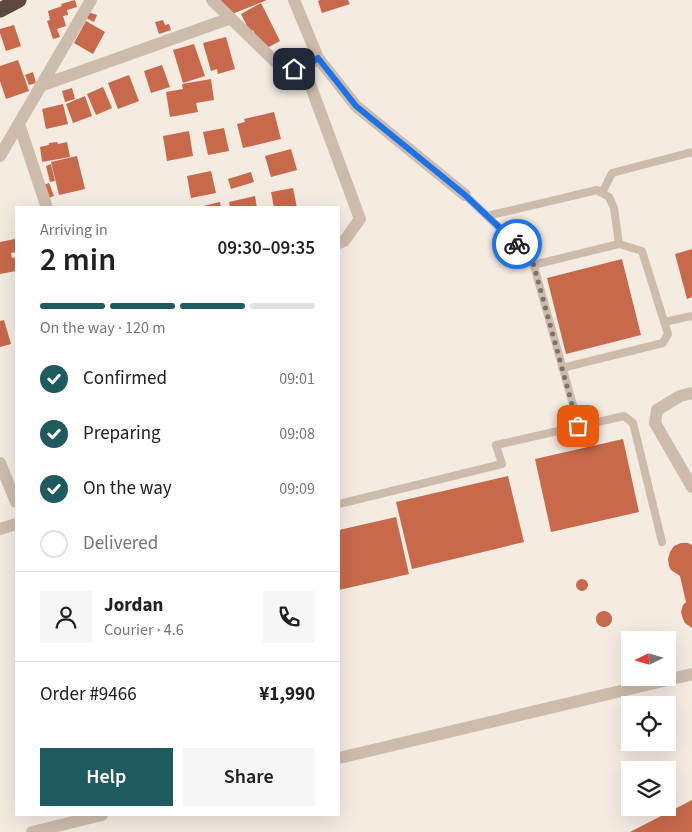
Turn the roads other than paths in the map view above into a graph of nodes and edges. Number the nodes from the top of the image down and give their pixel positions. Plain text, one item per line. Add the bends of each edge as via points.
1 (20, 0) edge
2 (91, 0) edge
3 (212, 0) edge
4 (294, 0) edge
5 (0, 10) edge
6 (231, 18) junction
7 (318, 58) junction
8 (304, 68) junction
9 (40, 86) junction
10 (18, 124) junction
11 (692, 152) edge
12 (0, 156) edge
13 (602, 193) junction
14 (465, 195) joint
15 (46, 206) edge
16 (487, 216) junction
17 (340, 243) edge
18 (619, 244) junction
19 (534, 265) junction
20 (692, 316) edge
21 (664, 322) junction
22 (562, 368) junction
23 (692, 393) edge
24 (578, 426) junction
25 (0, 463) edge
26 (692, 487) edge
27 (15, 500) edge
28 (340, 504) edge
29 (15, 524) edge
30 (0, 529) edge
31 (662, 542) dead end
32 (692, 674) edge
33 (340, 758) edge
34 (98, 816) edge
35 (32, 832) edge

1 - 5 highway
2 - 9 street
3 - 6 street
4 - 7 street
6 - 8 street via 284,70
6 - 9 street
7 - 8 street
7 - 14 street via 356,106
8 - 17 street via 360,219
9 - 10 street
10 - 12 street
10 - 15 street
11 - 13 lane via 612,173
13 - 16 lane via 597,190
13 - 18 lane via 609,197 614,208
14 - 16 lane
16 - 19 lane via 532,259
18 - 19 lane
18 - 21 lane via 642,250
19 - 22 lane
20 - 21 lane
21 - 22 lane via 668,334 663,343
22 - 24 lane
23 - 26 street via 680,396 657,410 655,422
24 - 28 lane via 496,446 502,464
24 - 31 lane via 624,416 634,423
25 - 27 street
29 - 30 street
32 - 33 street
34 - 35 street

